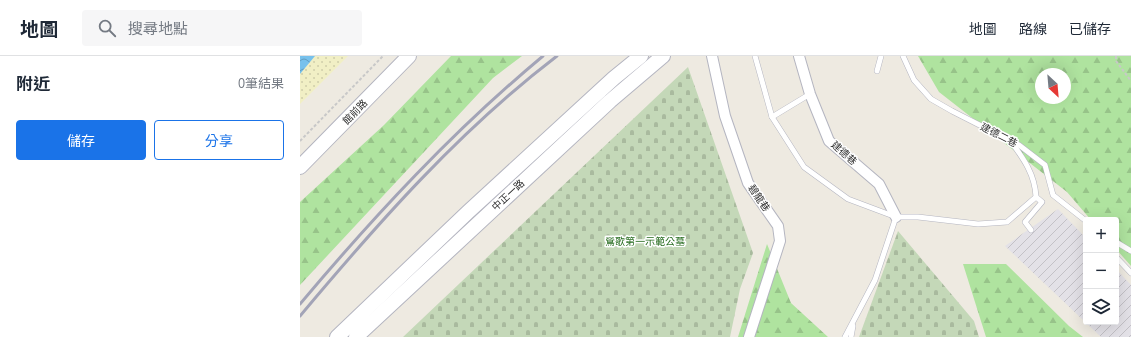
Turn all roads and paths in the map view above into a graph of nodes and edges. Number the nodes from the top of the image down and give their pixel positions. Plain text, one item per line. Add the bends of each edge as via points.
1 (383, 56) edge
2 (409, 56) edge
3 (641, 56) edge
4 (663, 56) edge
5 (712, 56) edge
6 (755, 56) edge
7 (799, 56) edge
8 (881, 56) edge
9 (903, 56) edge
10 (1116, 56) edge
11 (877, 71) dead end
12 (1131, 81) edge
13 (810, 94) junction
14 (772, 117) junction
15 (1010, 140) junction
16 (300, 141) edge
17 (300, 167) edge
18 (1036, 197) junction
19 (896, 217) junction
20 (1083, 219) edge
21 (1032, 230) dead end
22 (1119, 244) edge
23 (1131, 252) edge
24 (1119, 259) edge
25 (1131, 273) edge
26 (854, 321) junction
27 (337, 337) edge
28 (356, 337) edge
29 (749, 337) edge
30 (845, 337) edge
31 (851, 337) edge

1 - 16 path
2 - 17 main road, 館前路
3 - 27 main road, 中正一路 via 474,206
4 - 28 main road, 中正一路 via 610,101
5 - 29 street, 碧龍巷 via 725,116 748,183 778,226 780,241
6 - 14 lane
7 - 13 street, 建德巷
8 - 11 lane
9 - 15 lane, 建德二巷 via 914,80 931,99
10 - 12 path via 1116,61
13 - 14 lane
13 - 19 street, 建德巷 via 829,140 879,184
14 - 19 lane via 804,167 848,199
15 - 18 lane via 1027,164 1035,185
15 - 20 lane, 建德二巷 via 1045,165 1053,195
18 - 19 lane via 1007,222 978,224
18 - 21 lane via 1042,202 1026,222
19 - 26 lane via 875,280
22 - 23 lane
24 - 25 lane
26 - 30 lane
26 - 31 lane

